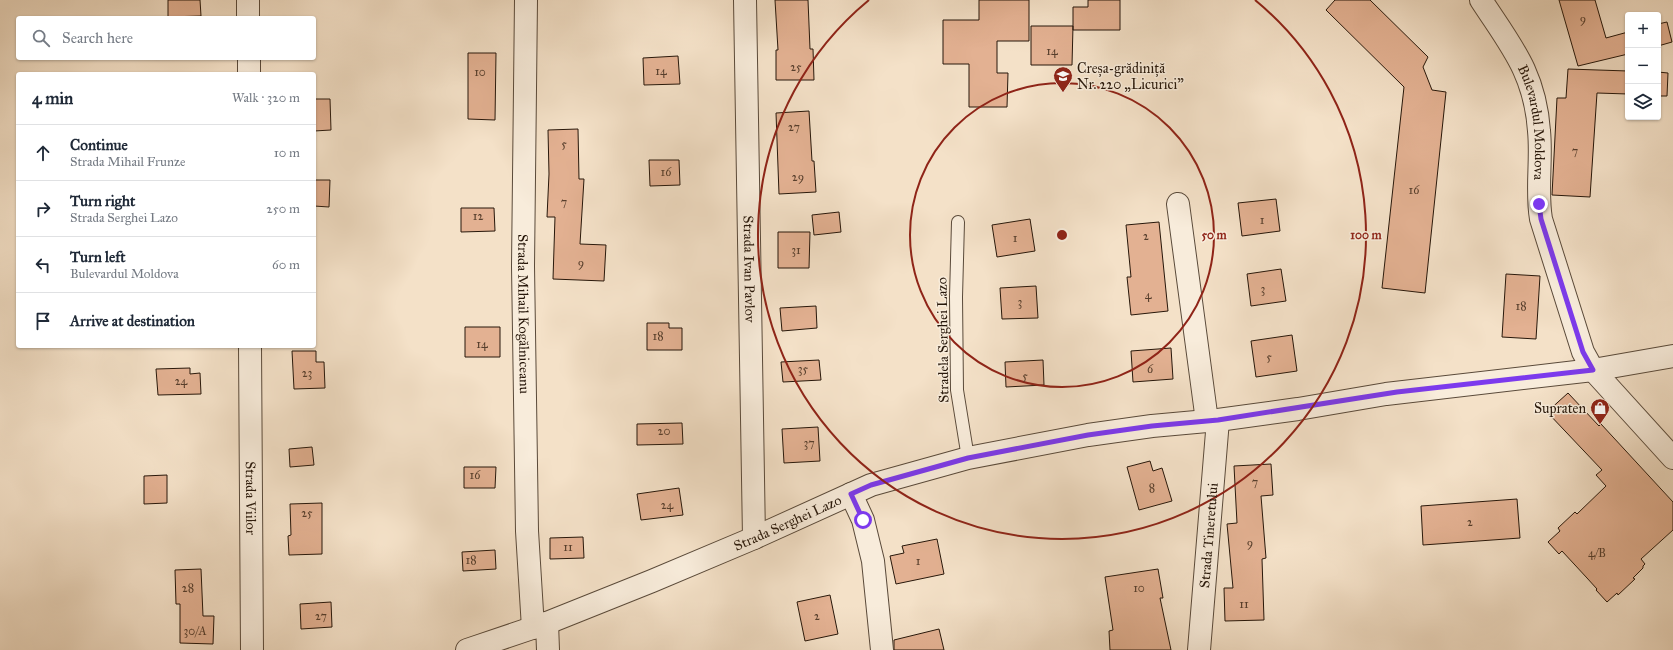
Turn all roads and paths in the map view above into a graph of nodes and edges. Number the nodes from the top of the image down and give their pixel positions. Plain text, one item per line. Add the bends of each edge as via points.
1 (248, 0) edge
2 (526, 0) edge
3 (745, 0) edge
4 (1481, 0) edge
5 (248, 16) edge
6 (249, 60) edge
7 (249, 72) edge
8 (1178, 204) dead end
9 (958, 222) dead end
10 (250, 348) edge
11 (1673, 356) edge
12 (1593, 370) junction
13 (1212, 421) junction
14 (968, 458) junction
15 (1673, 458) edge
16 (851, 494) junction
17 (754, 538) junction
18 (540, 625) junction
19 (252, 650) edge
20 (467, 650) edge
21 (548, 650) edge
22 (882, 650) edge
23 (1199, 650) edge

1 - 5 street
2 - 18 street, Strada Mihail Kogălniceanu via 523,266 527,531
3 - 17 street, Strada Ivan Pavlov
4 - 12 street, Bulevardul Moldova via 1516,52 1537,106 1540,132 1541,219 1583,352
6 - 7 street
8 - 13 street, Strada Tineretului
9 - 14 lane, Stradela Serghei Lazo via 957,390
10 - 19 street, Strada Viilor
11 - 12 street, Strada Serghei Lazo
12 - 13 street, Strada Serghei Lazo via 1386,394
12 - 15 street
13 - 14 street, Strada Serghei Lazo via 1088,435
13 - 23 street, Strada Tineretului
14 - 16 street, Strada Serghei Lazo via 871,485
16 - 17 street, Strada Serghei Lazo
16 - 22 street via 863,520 873,560
17 - 18 street, Strada Serghei Lazo
18 - 20 street, Strada Serghei Lazo
18 - 21 street, Strada Mihail Kogălniceanu

